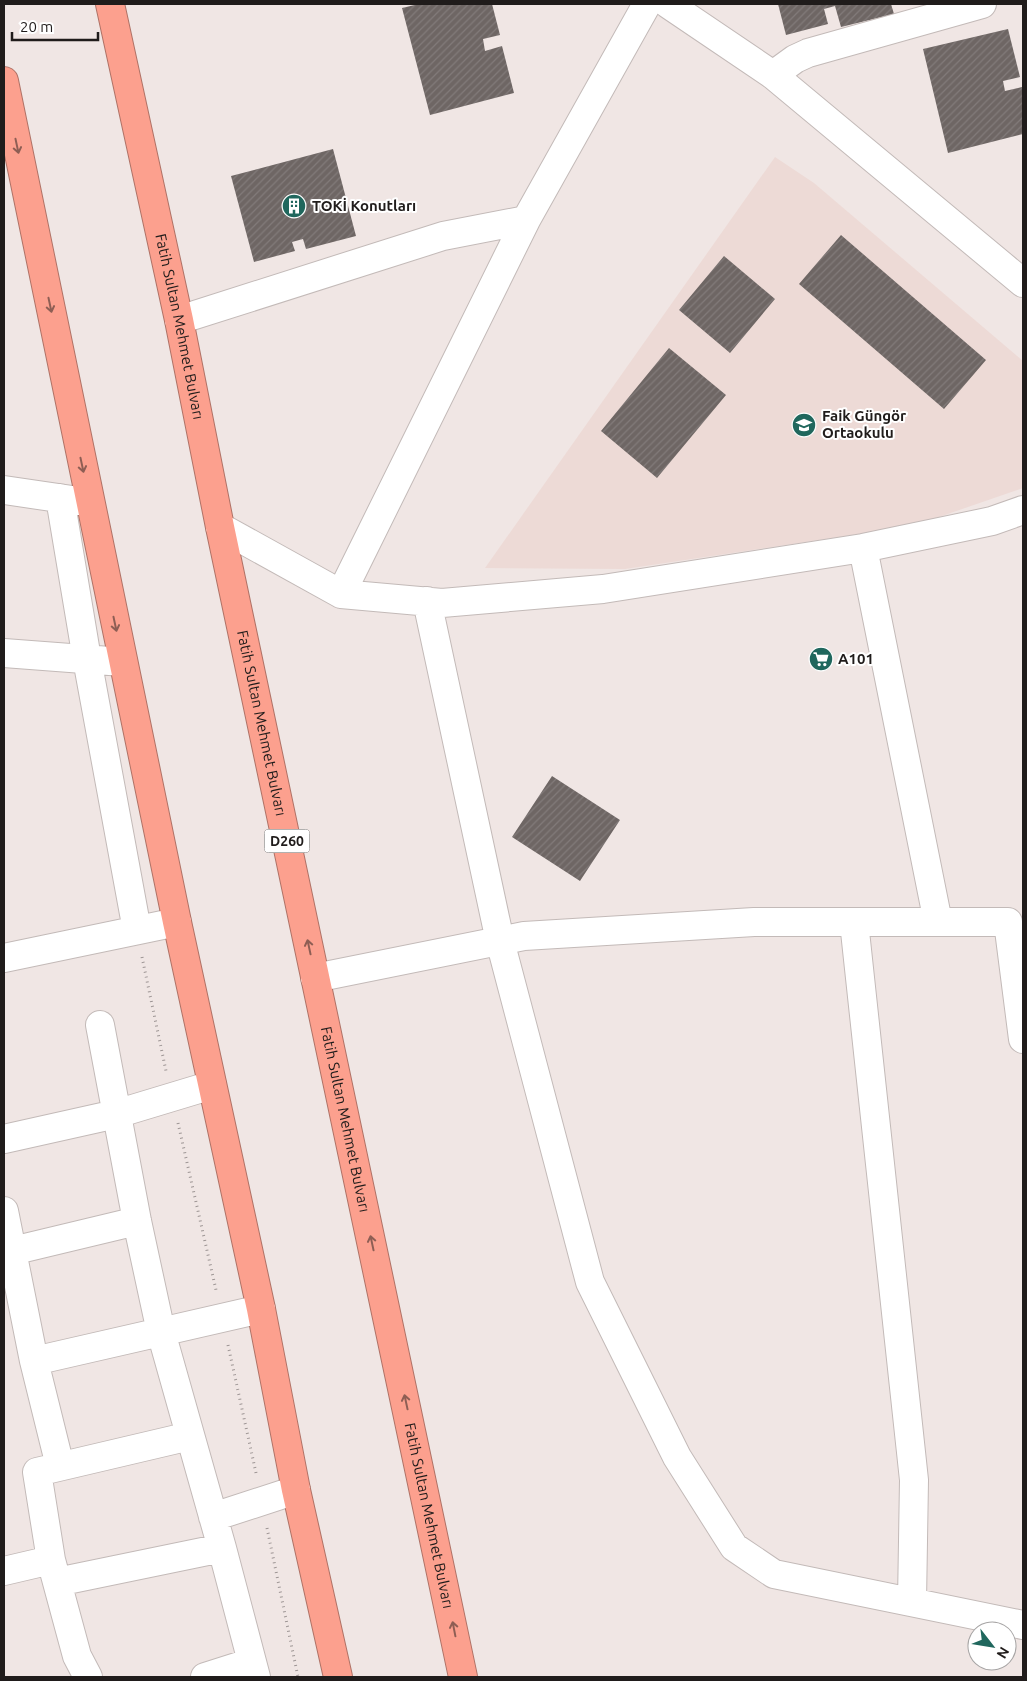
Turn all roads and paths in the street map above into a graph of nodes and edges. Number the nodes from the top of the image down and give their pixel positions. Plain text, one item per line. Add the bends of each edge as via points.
1 (110, 4) edge
2 (646, 4) edge
3 (668, 4) edge
4 (982, 4) edge
5 (773, 76) junction
6 (4, 88) edge
7 (526, 220) junction
8 (1023, 283) edge
9 (179, 320) junction
10 (4, 490) edge
11 (60, 498) junction
12 (90, 502) junction
13 (1023, 510) edge
14 (220, 527) junction
15 (864, 548) junction
16 (341, 594) junction
17 (427, 602) junction
18 (4, 652) edge
19 (87, 659) junction
20 (123, 662) junction
21 (177, 922) junction
22 (854, 922) junction
23 (938, 922) junction
24 (137, 930) junction
25 (500, 940) junction
26 (4, 958) edge
27 (316, 978) junction
28 (100, 1025) dead end
29 (1023, 1039) edge
30 (212, 1085) junction
31 (116, 1114) junction
32 (4, 1139) edge
33 (4, 1211) edge
34 (137, 1221) junction
35 (12, 1251) junction
36 (261, 1309) junction
37 (161, 1332) junction
38 (34, 1362) junction
39 (190, 1436) junction
40 (60, 1466) junction
41 (296, 1490) junction
42 (214, 1517) junction
43 (222, 1548) junction
44 (4, 1571) edge
45 (54, 1571) junction
46 (912, 1602) junction
47 (1023, 1625) edge
48 (254, 1670) edge
49 (88, 1677) edge
50 (205, 1677) edge
51 (338, 1677) edge
52 (463, 1677) edge

1 - 9 highway, Fatih Sultan Mehmet Bulvarı / D260
2 - 7 street
3 - 5 street
4 - 5 street via 808,53
5 - 8 street
6 -> 12 highway
7 - 9 street via 443,236
7 - 16 street
9 - 14 highway, Fatih Sultan Mehmet Bulvarı / D260
10 - 11 street
11 - 12 street
11 - 19 street
12 -> 20 highway
13 - 15 street via 992,521
14 - 16 street
27 -> 14 highway, Fatih Sultan Mehmet Bulvarı / D260
15 - 17 street via 603,589
15 - 23 street
16 - 17 street
17 - 25 street
18 - 19 street
19 - 20 street
19 - 24 street
20 - 21 highway
21 - 24 street
21 - 30 highway
22 - 23 street
22 - 25 street via 754,922
22 - 46 street via 914,1480
23 - 29 street via 1008,922
24 - 26 street
25 - 27 street
25 - 46 street via 590,1282 677,1457 734,1547 774,1574
52 -> 27 highway, Fatih Sultan Mehmet Bulvarı / D260
28 - 31 street
30 - 31 street
30 - 36 highway
31 - 32 street
31 - 34 street
33 - 35 street
34 - 35 street
34 - 37 street
35 - 38 street
36 - 37 street
36 - 41 highway
37 - 38 street
37 - 39 street
38 - 40 street
39 - 40 street
39 - 42 street
40 - 45 street via 37,1472
41 - 42 street
41 - 51 highway
42 - 43 street
43 - 45 street
43 - 48 street
44 - 45 street
45 - 49 street via 77,1656
46 - 47 street
48 - 50 street

